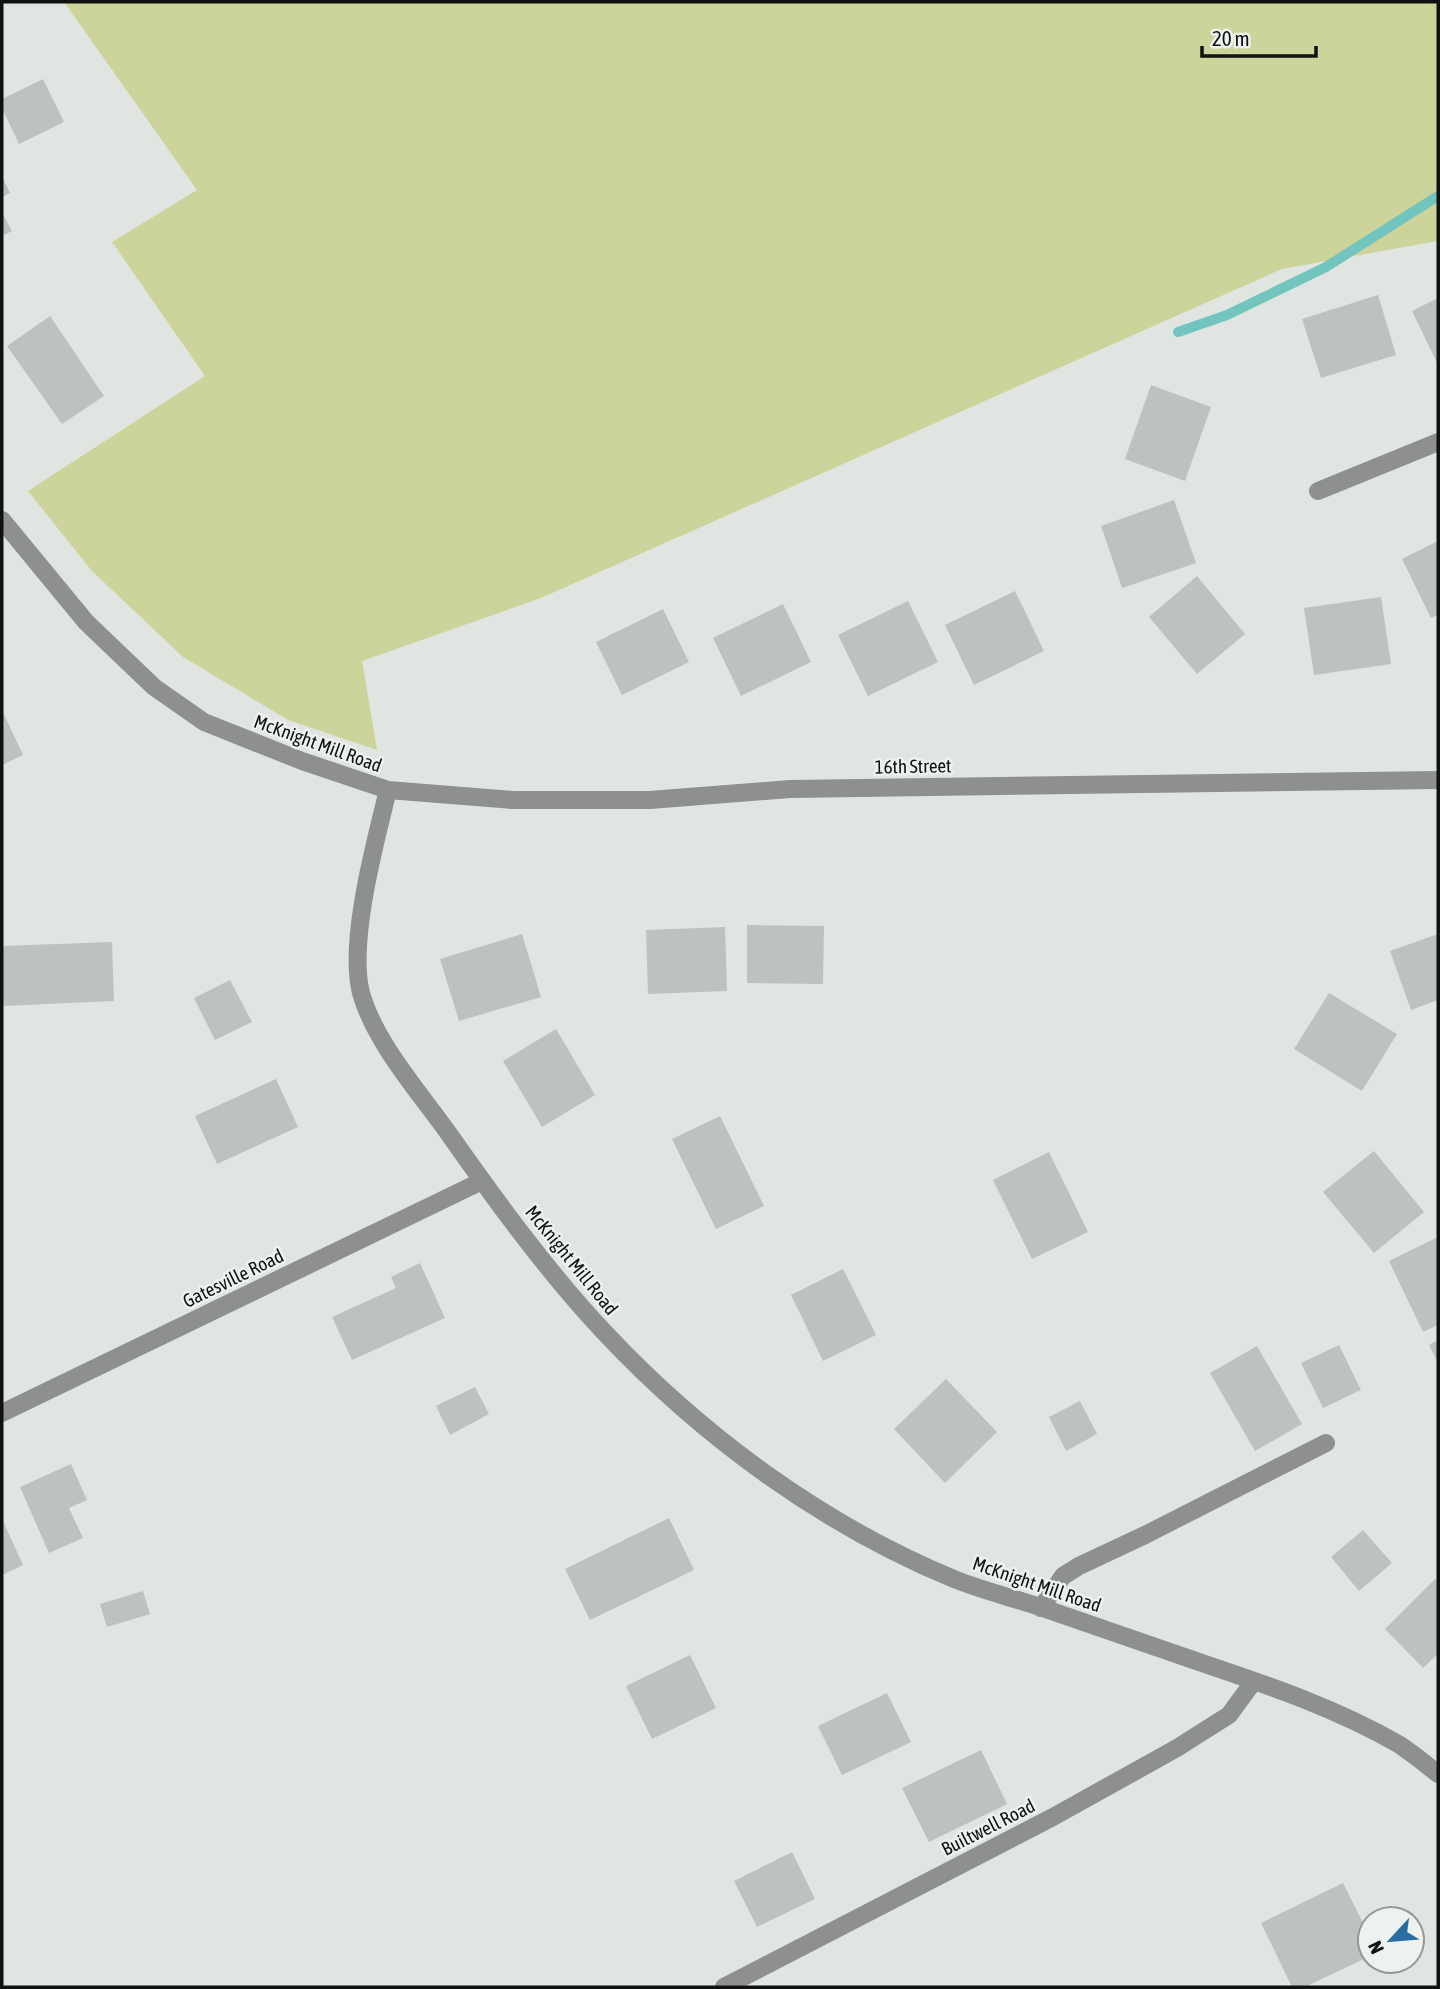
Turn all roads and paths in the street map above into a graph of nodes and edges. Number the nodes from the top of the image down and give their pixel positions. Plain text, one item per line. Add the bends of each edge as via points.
1 (1438, 443) edge
2 (1318, 491) dead end
3 (2, 520) edge
4 (1438, 780) edge
5 (388, 790) junction
6 (482, 1181) junction
7 (2, 1413) edge
8 (1326, 1443) dead end
9 (1041, 1608) junction
10 (1254, 1681) junction
11 (1438, 1774) edge
12 (724, 1987) edge

1 - 2 street
3 - 5 street, McKnight Mill Road via 86,622 154,687 204,722
4 - 5 street, 16th Street via 790,789 636,800 513,800
5 - 6 street, McKnight Mill Road via 357,952 361,992 374,1027
6 - 7 street, Gatesville Road
6 - 9 street, McKnight Mill Road via 603,1332 705,1428 858,1533 955,1579
8 - 9 street via 1079,1566 1063,1576
9 - 10 street, McKnight Mill Road
10 - 11 street, McKnight Mill Road via 1331,1710 1402,1746
10 - 12 street, Builtwell Road via 1229,1715 1177,1748 1053,1818

